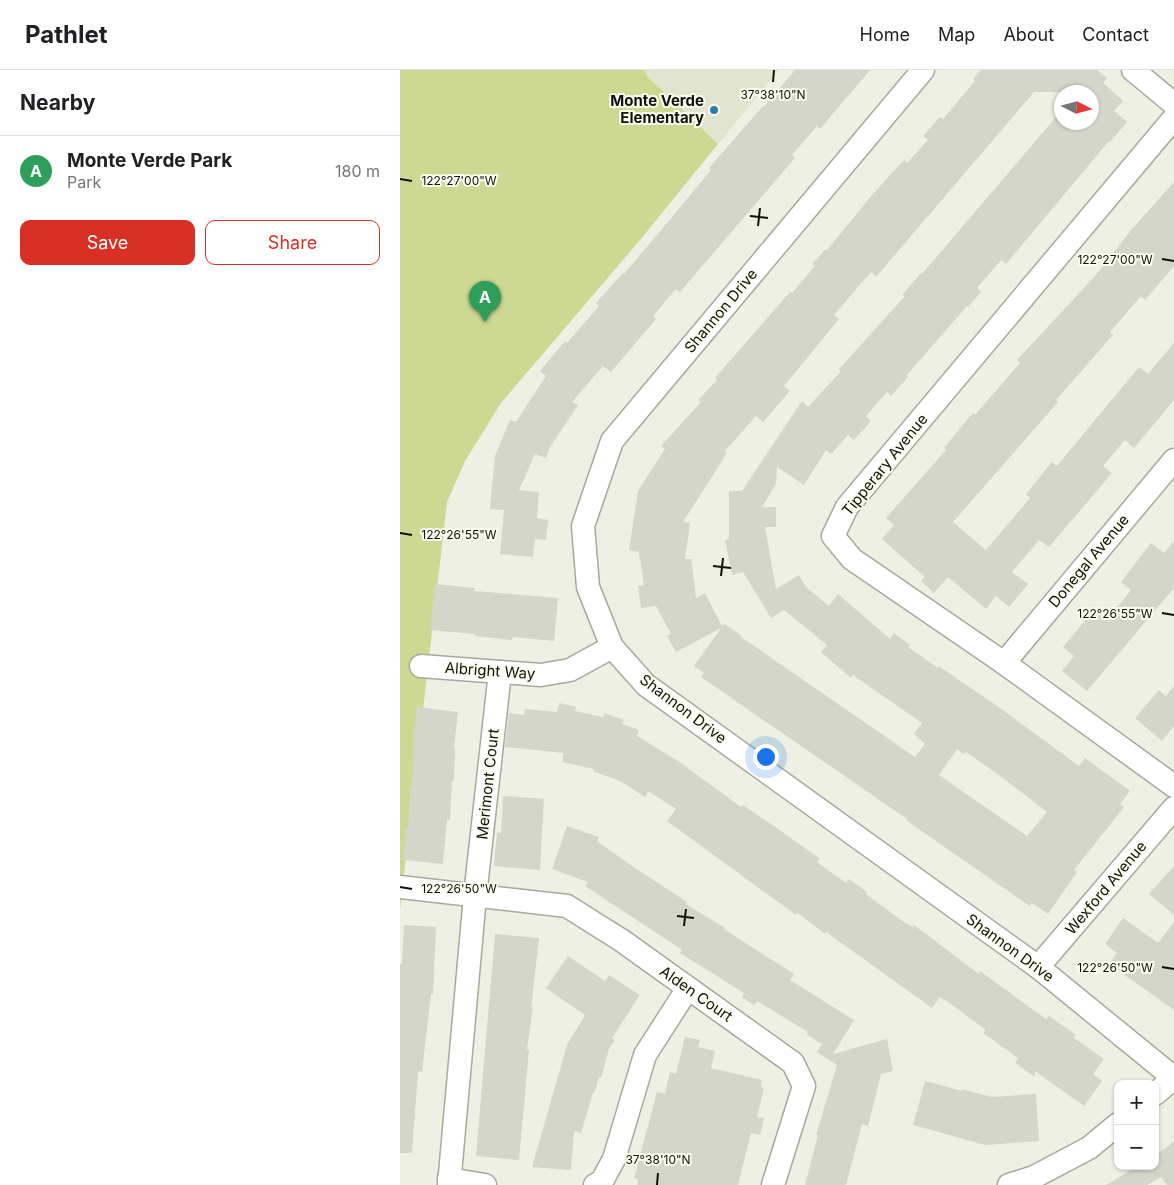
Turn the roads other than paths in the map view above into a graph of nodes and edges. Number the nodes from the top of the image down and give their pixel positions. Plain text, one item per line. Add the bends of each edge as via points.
1 (923, 70) edge
2 (1133, 70) edge
3 (1174, 104) edge
4 (1174, 118) edge
5 (1174, 460) edge
6 (612, 647) junction
7 (1004, 663) junction
8 (421, 666) dead end
9 (500, 672) junction
10 (1174, 786) edge
11 (1174, 808) edge
12 (400, 887) edge
13 (475, 896) junction
14 (1038, 967) junction
15 (688, 988) junction
16 (1174, 1078) edge
17 (1159, 1091) edge
18 (1117, 1125) edge
19 (449, 1182) edge
20 (486, 1185) edge
21 (595, 1185) edge
22 (774, 1185) edge
23 (1009, 1185) edge

1 - 6 street, Shannon Drive via 612,441 584,526 588,587
2 - 3 street
4 - 7 street, Tipperary Avenue via 847,507 833,536 852,559
5 - 7 street, Donegal Avenue
6 - 9 street, Albright Way via 570,670 542,675
6 - 14 street, Shannon Drive via 646,685
7 - 10 street, Tipperary Avenue
8 - 9 street, Albright Way
9 - 13 street, Merimont Court
11 - 14 street, Wexford Avenue
12 - 13 street, Alden Court
13 - 15 street, Alden Court via 567,906
13 - 19 street
14 - 16 street, Shannon Drive
15 - 21 street via 645,1055 614,1159 602,1181
15 - 22 street, Alden Court via 793,1063 804,1086
16 - 17 street
18 - 23 street via 1089,1148 1034,1177
19 - 20 street

